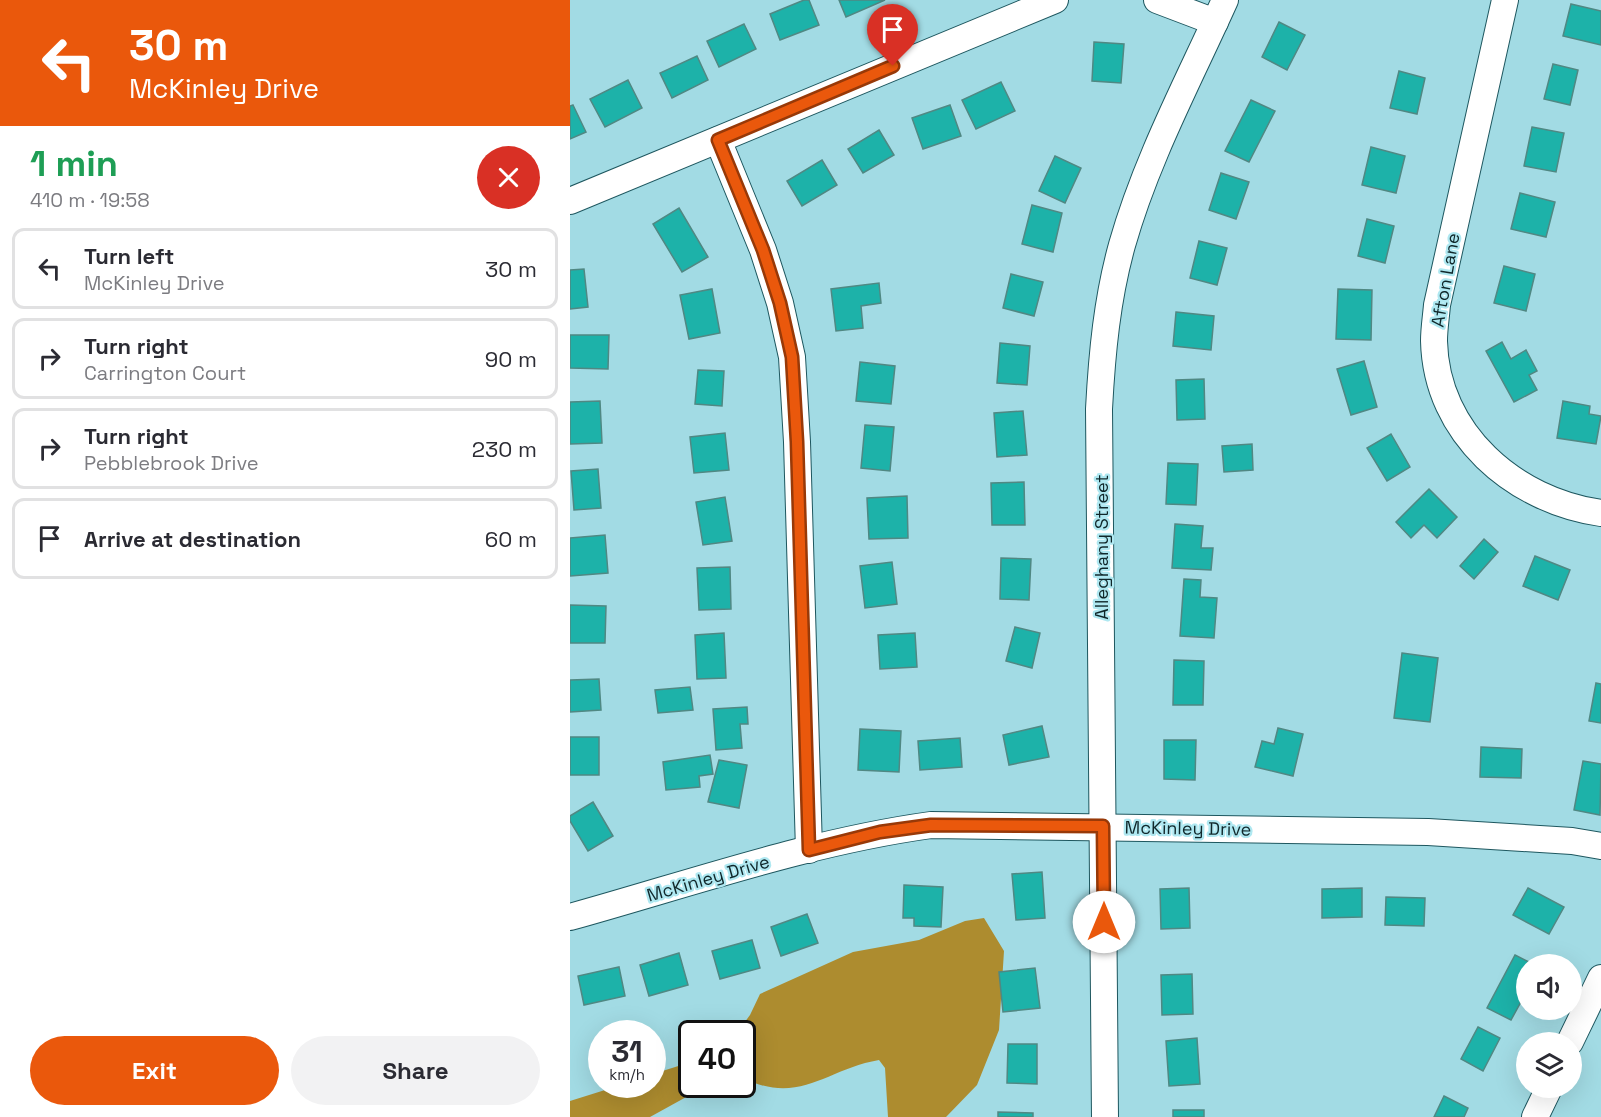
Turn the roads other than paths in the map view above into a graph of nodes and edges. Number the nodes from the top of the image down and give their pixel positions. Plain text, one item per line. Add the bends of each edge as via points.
1 (1055, 0) edge
2 (1156, 0) edge
3 (1505, 0) edge
4 (1220, 11) edge
5 (718, 140) junction
6 (570, 201) edge
7 (1601, 513) edge
8 (1103, 826) junction
9 (1601, 846) edge
10 (809, 850) junction
11 (570, 917) edge
12 (1601, 978) edge
13 (1575, 1032) edge
14 (1545, 1098) edge
15 (1537, 1116) edge
16 (1106, 1117) edge

1 - 5 street
2 - 4 street
3 - 7 street, Afton Lane via 1437,305 1434,342 1438,372 1448,402 1471,443 1504,475 1551,502
4 - 8 street, Alleghany Street via 1141,186 1112,284 1103,346 1099,420
5 - 6 street
5 - 10 street via 763,250 792,357
8 - 9 street, McKinley Drive via 1428,832
8 - 10 street, McKinley Drive via 931,825 880,832
8 - 16 street, Alleghany Street
10 - 11 street, McKinley Drive
12 - 13 street
14 - 15 street

